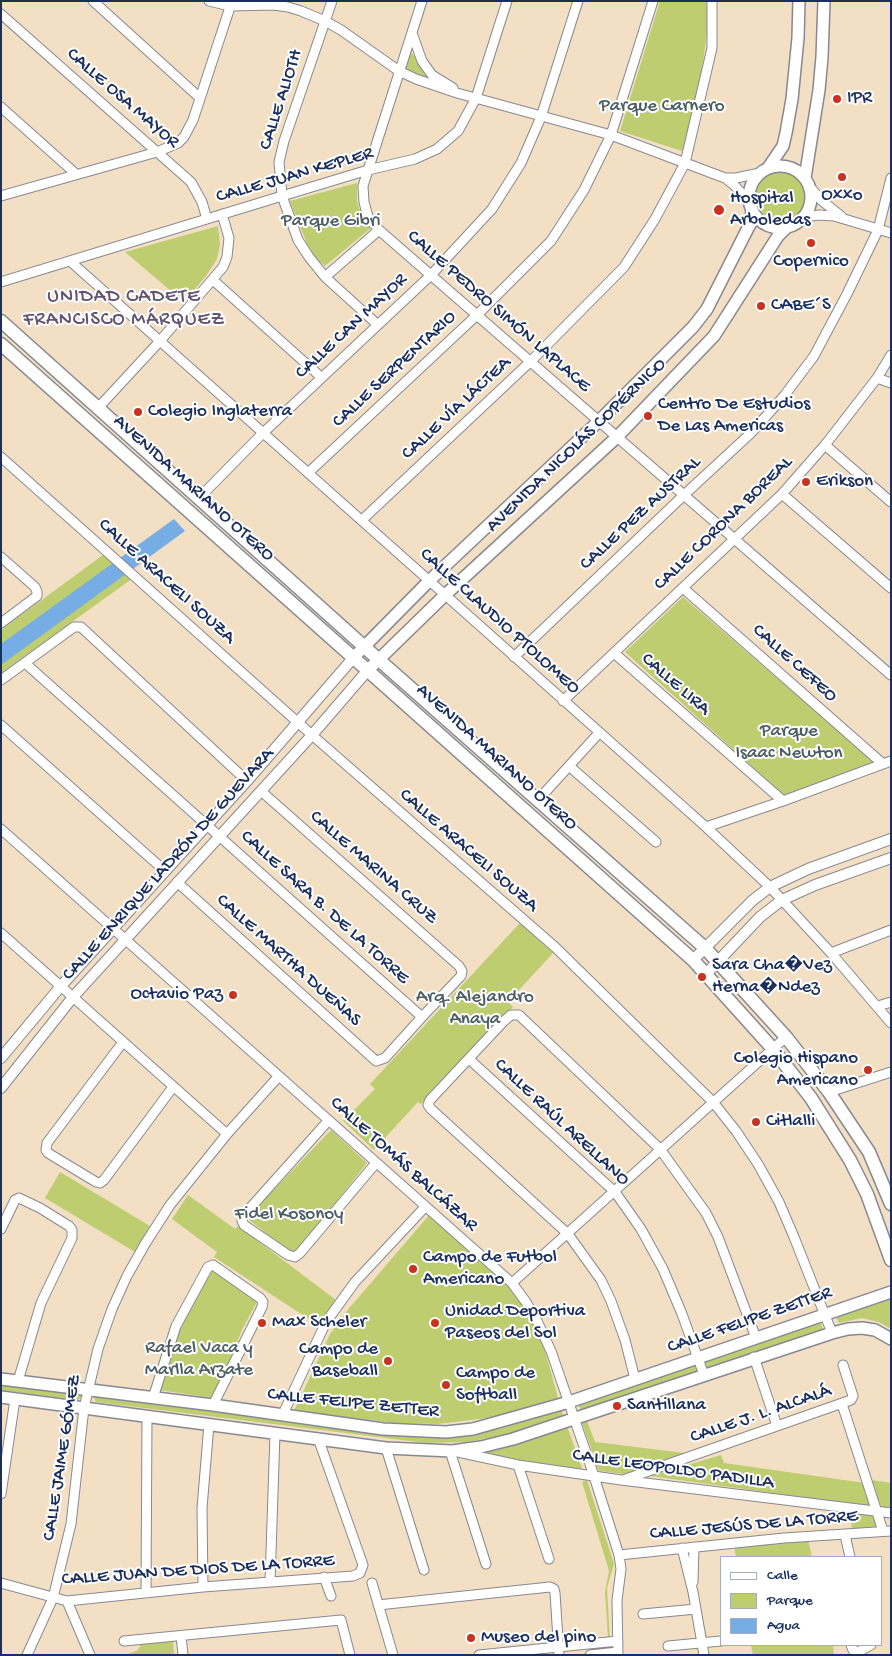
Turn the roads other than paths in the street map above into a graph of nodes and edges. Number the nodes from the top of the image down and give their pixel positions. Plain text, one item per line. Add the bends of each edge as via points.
1 (93, 1) edge
2 (210, 1) edge
3 (332, 1) edge
4 (422, 1) edge
5 (507, 1) edge
6 (578, 1) edge
7 (653, 1) edge
8 (712, 1) edge
9 (799, 1) edge
10 (824, 1) edge
11 (231, 4) edge
12 (1, 14) edge
13 (326, 21) junction
14 (412, 32) junction
15 (399, 71) junction
16 (200, 98) junction
17 (476, 98) junction
18 (1, 107) edge
19 (541, 117) junction
20 (611, 135) junction
21 (157, 152) junction
22 (685, 163) junction
23 (368, 170) junction
24 (764, 171) junction
25 (76, 174) junction
26 (725, 178) junction
27 (891, 178) edge
28 (807, 182) junction
29 (1, 196) edge
30 (282, 196) junction
31 (751, 205) junction
32 (222, 214) junction
33 (804, 217) junction
34 (208, 219) junction
35 (848, 220) junction
36 (787, 227) junction
37 (379, 230) junction
38 (878, 230) junction
39 (891, 233) edge
40 (70, 261) junction
41 (431, 275) junction
42 (325, 277) junction
43 (212, 280) junction
44 (1, 282) edge
45 (477, 315) junction
46 (1, 321) edge
47 (378, 325) junction
48 (160, 341) junction
49 (1, 344) edge
50 (891, 355) edge
51 (531, 361) junction
52 (321, 377) junction
53 (877, 378) junction
54 (891, 383) edge
55 (98, 408) junction
56 (599, 422) junction
57 (263, 433) junction
58 (618, 437) junction
59 (825, 445) junction
60 (1, 457) edge
61 (308, 473) junction
62 (782, 494) junction
63 (684, 495) junction
64 (199, 498) junction
65 (891, 502) edge
66 (362, 520) junction
67 (734, 539) junction
68 (1, 557) edge
69 (429, 581) junction
70 (683, 588) junction
71 (891, 588) edge
72 (445, 595) junction
73 (1, 623) edge
74 (364, 646) junction
75 (614, 653) junction
76 (354, 657) junction
77 (514, 657) junction
78 (378, 659) junction
79 (25, 663) junction
80 (368, 670) junction
81 (891, 675) edge
82 (1, 680) edge
83 (563, 701) junction
84 (297, 722) junction
85 (1, 725) edge
86 (599, 733) junction
87 (312, 735) junction
88 (887, 762) edge
89 (569, 766) junction
90 (247, 780) junction
91 (261, 791) junction
92 (538, 800) junction
93 (783, 801) junction
94 (206, 824) junction
95 (706, 827) junction
96 (1, 829) edge
97 (218, 836) junction
98 (891, 839) edge
99 (656, 842) dead end
100 (891, 858) edge
101 (164, 872) junction
102 (177, 882) junction
103 (770, 887) junction
104 (782, 900) junction
105 (114, 929) junction
106 (891, 930) edge
107 (3, 937) edge
108 (126, 940) junction
109 (705, 948) junction
110 (831, 953) junction
111 (693, 960) junction
112 (718, 961) junction
113 (706, 974) junction
114 (61, 986) junction
115 (73, 997) junction
116 (891, 1002) edge
117 (878, 1006) junction
118 (422, 1017) junction
119 (891, 1022) edge
120 (786, 1037) junction
121 (123, 1042) junction
122 (772, 1049) junction
123 (1, 1058) edge
124 (469, 1059) junction
125 (891, 1072) edge
126 (278, 1077) junction
127 (173, 1087) junction
128 (1, 1088) edge
129 (829, 1092) junction
130 (713, 1102) junction
131 (328, 1121) junction
132 (227, 1134) junction
133 (660, 1149) junction
134 (376, 1163) junction
135 (615, 1192) junction
136 (891, 1204) edge
137 (425, 1207) junction
138 (1, 1229) edge
139 (568, 1234) junction
140 (891, 1260) edge
141 (512, 1284) junction
142 (891, 1292) edge
143 (825, 1314) junction
144 (832, 1333) junction
145 (756, 1338) junction
146 (891, 1339) edge
147 (754, 1357) junction
148 (698, 1358) junction
149 (843, 1365) dead end
150 (704, 1375) junction
151 (1, 1379) edge
152 (636, 1379) junction
153 (18, 1381) junction
154 (88, 1389) junction
155 (1, 1397) edge
156 (153, 1398) junction
157 (15, 1399) junction
158 (569, 1402) junction
159 (213, 1404) junction
160 (842, 1404) junction
161 (84, 1408) junction
162 (282, 1414) junction
163 (147, 1416) junction
164 (575, 1419) junction
165 (209, 1424) junction
166 (777, 1426) junction
167 (274, 1433) junction
168 (318, 1438) junction
169 (386, 1448) junction
170 (451, 1451) junction
171 (518, 1465) junction
172 (594, 1476) junction
173 (621, 1480) junction
174 (1, 1494) edge
175 (877, 1511) junction
176 (891, 1513) edge
177 (887, 1531) edge
178 (845, 1535) junction
179 (694, 1547) junction
180 (682, 1548) junction
181 (619, 1555) junction
182 (850, 1556) edge
183 (549, 1558) dead end
184 (486, 1564) dead end
185 (424, 1570) dead end
186 (324, 1577) junction
187 (270, 1582) junction
188 (372, 1583) dead end
189 (1, 1584) edge
190 (203, 1588) junction
191 (693, 1592) junction
192 (146, 1593) junction
193 (331, 1596) dead end
194 (53, 1598) junction
195 (67, 1601) junction
196 (378, 1605) junction
197 (696, 1610) junction
198 (643, 1614) dead end
199 (181, 1636) junction
200 (124, 1641) dead end
201 (618, 1641) junction
202 (720, 1641) edge
203 (702, 1643) junction
204 (668, 1646) dead end
205 (851, 1646) edge
206 (869, 1646) edge
207 (558, 1651) edge
208 (532, 1652) edge
209 (618, 1653) edge
210 (27, 1655) edge
211 (90, 1655) edge
212 (183, 1655) edge
213 (350, 1655) edge
214 (393, 1655) edge
215 (479, 1655) edge
216 (590, 1655) edge
217 (704, 1655) edge

1 - 16 street
2 - 11 street
3 - 13 street, CALLE ALIOTH
4 - 14 street, CALLE PEDRO SIMÓN LAPLACE
5 - 17 street, CALLE JUAN KEPLER
6 - 19 street, CALLE CAN MAYOR
7 - 20 street, CALLE SERPENTARIO
8 - 22 street, CALLE VÍA LÁCTEA via 712,48
9 - 24 main road via 793,90 786,132 783,146
10 - 28 main road via 819,90
11 - 13 street via 288,7
11 - 16 street
12 - 21 street, CALLE OSA MAYOR
13 - 15 street
13 - 30 street, CALLE ALIOTH via 284,141 279,162
14 - 15 street, CALLE PEDRO SIMÓN LAPLACE
14 - 17 street via 422,61 432,74 450,87
15 - 17 street
15 - 23 street, CALLE PEDRO SIMÓN LAPLACE
16 - 21 street via 184,137
17 - 19 street
17 - 23 street, CALLE JUAN KEPLER via 458,130 437,149 416,159
18 - 25 street
19 - 20 street
19 - 41 street, CALLE CAN MAYOR via 521,163 498,201
20 - 22 street
20 - 45 street, CALLE SERPENTARIO via 584,190 551,241
21 - 25 street
21 - 34 street, CALLE OSA MAYOR via 191,182
22 - 26 street
22 - 51 street, CALLE VÍA LÁCTEA via 624,267
23 - 30 street, CALLE JUAN KEPLER
23 - 37 street, CALLE PEDRO SIMÓN LAPLACE via 363,186 364,202 368,217
24 - 26 street
24 - 28 main road via 778,166 788,167
24 - 31 main road via 755,178 750,190
25 - 29 street
26 - 31 street
27 - 38 street, CALLE PEZ AUSTRAL
28 - 33 main road via 812,198
28 - 35 street via 820,200
30 - 32 street, CALLE JUAN KEPLER
30 - 42 street, CALLE ALIOTH via 298,240
31 - 36 main road via 757,218 766,224 776,228
31 - 56 main road, AVENIDA NICOLÁS COPÉRNICO via 751,223 707,309 686,335
32 - 34 street, CALLE JUAN KEPLER
32 - 43 street via 228,229 229,246 223,267
33 - 35 street via 834,216
33 - 36 main road
34 - 40 street, CALLE JUAN KEPLER
35 - 38 street
36 - 58 main road, AVENIDA NICOLÁS COPÉRNICO via 714,336
37 - 41 street, CALLE PEDRO SIMÓN LAPLACE
37 - 42 street
38 - 39 street
38 - 63 street, CALLE PEZ AUSTRAL via 814,356 752,433
40 - 44 street, CALLE JUAN KEPLER
40 - 48 street, CALLE CLAUDIO PTOLOMEO
41 - 45 street, CALLE PEDRO SIMÓN LAPLACE
41 - 47 street, CALLE CAN MAYOR
42 - 47 street, CALLE ALIOTH
43 - 48 street
43 - 52 street
45 - 51 street, CALLE PEDRO SIMÓN LAPLACE
45 - 61 street, CALLE SERPENTARIO
46 - 55 main road, AVENIDA MARIANO OTERO
47 - 52 street, CALLE CAN MAYOR
48 - 55 street
48 - 57 street, CALLE CLAUDIO PTOLOMEO
49 - 76 main road, AVENIDA MARIANO OTERO
50 - 53 street, CALLE CORONA BOREAL
51 - 56 street, CALLE PEDRO SIMÓN LAPLACE
51 - 66 street, CALLE VÍA LÁCTEA
52 - 57 street, CALLE CAN MAYOR
53 - 54 street
53 - 59 street, CALLE CORONA BOREAL
55 - 64 main road, AVENIDA MARIANO OTERO
56 - 58 street, CALLE PEDRO SIMÓN LAPLACE
56 - 69 main road, AVENIDA NICOLÁS COPÉRNICO
57 - 61 street, CALLE CLAUDIO PTOLOMEO
57 - 64 street, CALLE CAN MAYOR
58 - 63 street, CALLE PEDRO SIMÓN LAPLACE
58 - 72 main road, AVENIDA NICOLÁS COPÉRNICO
59 - 62 street, CALLE CORONA BOREAL
59 - 65 street
60 - 84 street, CALLE ARACELI SOUZA
61 - 66 street, CALLE CLAUDIO PTOLOMEO
62 - 67 street, CALLE CORONA BOREAL
62 - 71 street
63 - 67 street, CALLE PEDRO SIMÓN LAPLACE
63 - 77 street, CALLE PEZ AUSTRAL
64 - 74 main road, AVENIDA MARIANO OTERO
66 - 69 street, CALLE CLAUDIO PTOLOMEO
67 - 70 street, CALLE CORONA BOREAL
67 - 81 street, CALLE PEDRO SIMÓN LAPLACE
68 - 73 street via 35,587 37,596
69 - 72 street, CALLE CLAUDIO PTOLOMEO
69 - 74 main road, AVENIDA NICOLÁS COPÉRNICO
70 - 75 street, CALLE CORONA BOREAL
70 - 88 street, CALLE CEFEO
72 - 77 street, CALLE CLAUDIO PTOLOMEO
72 - 78 main road, AVENIDA NICOLÁS COPÉRNICO
74 - 76 main road, AVENIDA NICOLÁS COPÉRNICO
74 - 78 main road, AVENIDA MARIANO OTERO
75 - 83 street, CALLE CORONA BOREAL
75 - 93 street, CALLE LIRA
76 - 80 main road, AVENIDA MARIANO OTERO
76 - 84 street, CALLE ENRIQUE LADRÓN DE GUEVARA
77 - 83 street, CALLE CLAUDIO PTOLOMEO
78 - 80 main road, AVENIDA NICOLÁS COPÉRNICO
78 - 92 main road, AVENIDA MARIANO OTERO
79 - 82 street
79 - 90 street via 74,627 80,627
79 - 94 street, CALLE SARA B. DE LA TORRE
80 - 87 street, CALLE ENRIQUE LADRÓN DE GUEVARA
80 - 111 main road, AVENIDA MARIANO OTERO
83 - 86 street, CALLE CLAUDIO PTOLOMEO
84 - 87 street, CALLE ARACELI SOUZA
84 - 90 street, CALLE ENRIQUE LADRÓN DE GUEVARA
85 - 101 street
86 - 89 street
86 - 95 street, CALLE CLAUDIO PTOLOMEO
87 - 91 street, CALLE ENRIQUE LADRÓN DE GUEVARA
87 - 130 street, CALLE ARACELI SOUZA via 554,947
88 - 93 street
89 - 92 street
89 - 99 street
90 - 94 street, CALLE ENRIQUE LADRÓN DE GUEVARA
91 - 97 street, CALLE ENRIQUE LADRÓN DE GUEVARA
91 - 118 street, CALLE MARINA CRUZ via 462,971 461,976
92 - 109 main road, AVENIDA MARIANO OTERO
93 - 95 street
94 - 97 street, CALLE SARA B. DE LA TORRE
94 - 101 street, CALLE ENRIQUE LADRÓN DE GUEVARA
95 - 103 street, CALLE CLAUDIO PTOLOMEO
96 - 105 street, CALLE TOMÁS BALCÁZAR
97 - 102 street, CALLE ENRIQUE LADRÓN DE GUEVARA
97 - 118 street, CALLE SARA B. DE LA TORRE
98 - 103 street via 808,869
100 - 104 street
101 - 105 street, CALLE ENRIQUE LADRÓN DE GUEVARA
102 - 108 street, CALLE ENRIQUE LADRÓN DE GUEVARA
102 - 118 street, CALLE MARTHA DUEÑAS via 373,1060 385,1058
103 - 104 street, CALLE CLAUDIO PTOLOMEO
103 - 109 street
104 - 110 street, CALLE CLAUDIO PTOLOMEO
104 - 112 street via 760,917
105 - 108 street, CALLE TOMÁS BALCÁZAR
105 - 114 street, CALLE ENRIQUE LADRÓN DE GUEVARA
106 - 110 street
107 - 114 street
108 - 115 street, CALLE ENRIQUE LADRÓN DE GUEVARA
108 - 126 street, CALLE TOMÁS BALCÁZAR
109 - 111 street
109 - 112 main road, AVENIDA MARIANO OTERO
110 - 117 street, CALLE CLAUDIO PTOLOMEO
111 - 113 main road, AVENIDA MARIANO OTERO
112 - 113 street
112 - 120 main road, AVENIDA MARIANO OTERO
113 - 122 main road, AVENIDA MARIANO OTERO
114 - 115 street
114 - 123 street, CALLE ENRIQUE LADRÓN DE GUEVARA
115 - 121 street
115 - 128 street, CALLE ENRIQUE LADRÓN DE GUEVARA
116 - 117 street
117 - 119 street, CALLE CLAUDIO PTOLOMEO
120 - 122 street
120 - 129 main road, AVENIDA MARIANO OTERO
121 - 127 street
121 - 127 street via 47,1143 46,1150 50,1155 100,1183
122 - 130 street
122 - 140 main road, AVENIDA MARIANO OTERO via 811,1098 850,1160 867,1194
124 - 133 street via 504,1021 511,1015 519,1015
124 - 135 street, CALLE RAÚL ARELLANO
124 - 139 street via 428,1105
125 - 129 street
126 - 131 street, CALLE TOMÁS BALCÁZAR
126 - 132 street, CALLE JAIME GÓMEZ
127 - 132 street
129 - 136 main road, AVENIDA MARIANO OTERO via 869,1152
130 - 133 street
130 - 143 street, CALLE ARACELI SOUZA via 758,1164 794,1236
131 - 134 street, CALLE TOMÁS BALCÁZAR
131 - 134 street via 243,1216 244,1225 295,1258
132 - 154 street, CALLE JAIME GÓMEZ via 170,1205 127,1276 112,1309
133 - 135 street
133 - 145 street via 706,1213
134 - 137 street, CALLE TOMÁS BALCÁZAR
135 - 139 street
135 - 148 street, CALLE RAÚL ARELLANO via 663,1269
137 - 141 street, CALLE TOMÁS BALCÁZAR
137 - 162 street via 355,1282 326,1322
138 - 153 street via 15,1200 21,1198 72,1230 72,1238 41,1303
139 - 141 street
139 - 152 street via 601,1280 611,1301
141 - 158 street, CALLE TOMÁS BALCÁZAR via 544,1336
142 - 143 main road, CALLE FELIPE ZETTER
143 - 144 street, CALLE ARACELI SOUZA
143 - 145 main road, CALLE FELIPE ZETTER
144 - 146 main road, CALLE FELIPE ZETTER via 862,1328 875,1330
144 - 147 main road, CALLE FELIPE ZETTER
145 - 148 main road, CALLE FELIPE ZETTER
147 - 150 main road, CALLE FELIPE ZETTER
147 - 166 street
148 - 150 street, CALLE RAÚL ARELLANO
148 - 152 main road, CALLE FELIPE ZETTER
149 - 160 street, CALLE J. L. ALCALÁ via 853,1398
150 - 164 main road, CALLE FELIPE ZETTER
151 - 153 main road, CALLE FELIPE ZETTER
152 - 158 main road, CALLE FELIPE ZETTER
153 - 154 main road, CALLE FELIPE ZETTER
154 - 156 main road, CALLE FELIPE ZETTER
154 - 161 street, CALLE JAIME GÓMEZ
155 - 157 main road, CALLE FELIPE ZETTER
156 - 159 main road, CALLE FELIPE ZETTER
156 - 159 street via 176,1326 208,1267 216,1265 263,1302
157 - 161 main road, CALLE FELIPE ZETTER
157 - 174 street
158 - 162 main road, CALLE FELIPE ZETTER via 473,1429 446,1432 382,1429
158 - 164 street, CALLE TOMÁS BALCÁZAR
159 - 162 main road, CALLE FELIPE ZETTER
160 - 166 street, CALLE J. L. ALCALÁ
160 - 175 street
161 - 163 main road, CALLE FELIPE ZETTER
161 - 194 street, CALLE JAIME GÓMEZ via 71,1524
163 - 165 main road, CALLE FELIPE ZETTER
163 - 192 street
164 - 170 main road, CALLE FELIPE ZETTER via 513,1439
164 - 172 street, CALLE TOMÁS BALCÁZAR
165 - 167 main road, CALLE FELIPE ZETTER
165 - 190 street via 202,1508
166 - 173 street, CALLE J. L. ALCALÁ
167 - 168 main road, CALLE FELIPE ZETTER
167 - 187 street
168 - 169 main road, CALLE FELIPE ZETTER
168 - 186 street, CALLE JUAN DE DIOS DE LA TORRE via 362,1565 360,1573 353,1576
169 - 170 main road, CALLE FELIPE ZETTER
169 - 185 street
170 - 171 street, CALLE LEOPOLDO PADILLA
170 - 184 street
171 - 172 street, CALLE LEOPOLDO PADILLA
171 - 183 street
172 - 173 street, CALLE LEOPOLDO PADILLA
172 - 181 street, CALLE TOMÁS BALCÁZAR
173 - 175 street, CALLE LEOPOLDO PADILLA
175 - 176 street, CALLE LEOPOLDO PADILLA
175 - 177 street
177 - 178 street, CALLE JESÚS DE LA TORRE
178 - 179 street, CALLE JESÚS DE LA TORRE
178 - 182 street
179 - 180 street, CALLE JESÚS DE LA TORRE
179 - 191 street
180 - 181 street, CALLE JESÚS DE LA TORRE
180 - 191 street
181 - 201 street, CALLE TOMÁS BALCÁZAR
186 - 187 street, CALLE JUAN DE DIOS DE LA TORRE
186 - 193 street
187 - 190 street, CALLE JUAN DE DIOS DE LA TORRE
188 - 196 street
189 - 194 street, CALLE JUAN DE DIOS DE LA TORRE
190 - 192 street, CALLE JUAN DE DIOS DE LA TORRE
191 - 197 street
192 - 195 street, CALLE JUAN DE DIOS DE LA TORRE
194 - 195 street, CALLE JUAN DE DIOS DE LA TORRE
194 - 210 street, CALLE JAIME GÓMEZ
195 - 211 street
196 - 207 street via 550,1587 554,1589
196 - 214 street
197 - 198 street
197 - 203 street
199 - 200 street
199 - 212 street
199 - 213 street via 341,1620
201 - 207 street
201 - 209 street, CALLE TOMÁS BALCÁZAR
202 - 203 street
203 - 204 street
203 - 217 street
205 - 206 street via 858,1652
207 - 208 street
208 - 215 street
209 - 216 street

